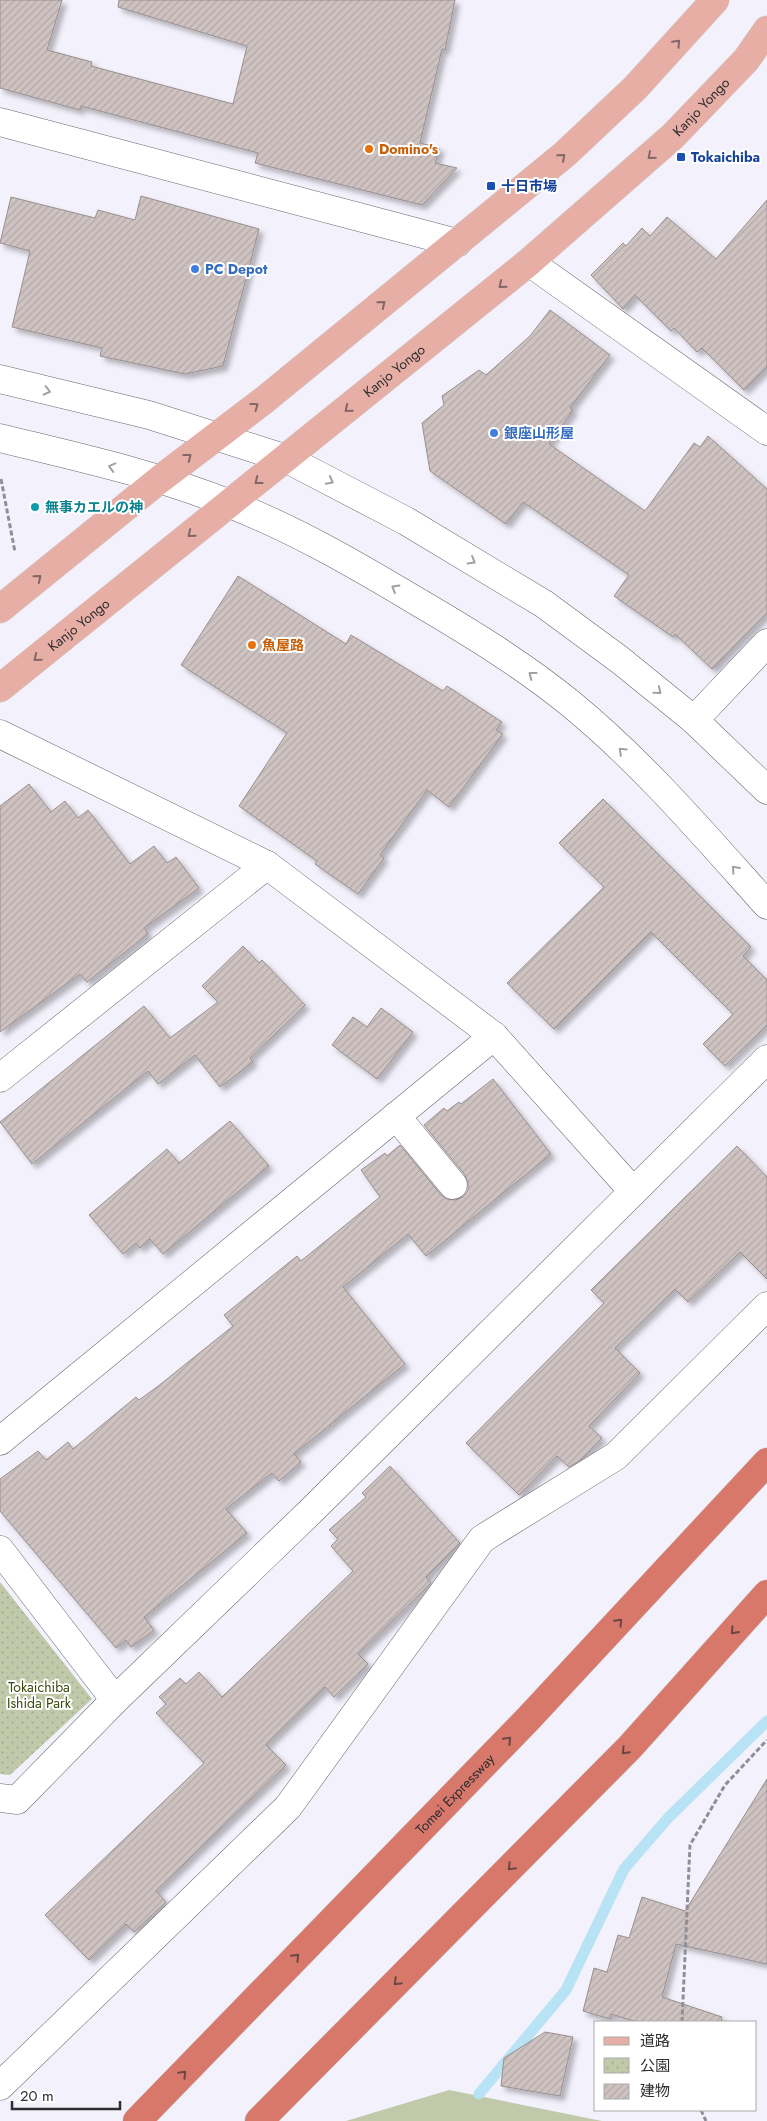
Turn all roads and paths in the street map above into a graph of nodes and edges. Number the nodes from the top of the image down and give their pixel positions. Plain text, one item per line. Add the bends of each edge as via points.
1 (715, 0) edge
2 (767, 30) edge
3 (0, 122) edge
4 (458, 243) junction
5 (529, 262) junction
6 (0, 379) edge
7 (767, 431) edge
8 (216, 435) junction
9 (0, 438) edge
10 (287, 459) junction
11 (1, 479) edge
12 (159, 480) junction
13 (229, 503) junction
14 (16, 552) dead end
15 (0, 609) edge
16 (767, 643) edge
17 (0, 688) edge
18 (694, 720) junction
19 (0, 734) edge
20 (767, 790) edge
21 (267, 865) junction
22 (767, 905) edge
23 (494, 1036) junction
24 (767, 1059) edge
25 (0, 1078) edge
26 (396, 1116) junction
27 (453, 1185) dead end
28 (632, 1190) junction
29 (767, 1306) edge
30 (0, 1441) edge
31 (767, 1462) edge
32 (0, 1550) edge
33 (767, 1594) edge
34 (115, 1700) junction
35 (767, 1740) edge
36 (0, 1798) edge
37 (682, 2021) edge
38 (0, 2086) edge
39 (137, 2121) edge
40 (259, 2121) edge

4 -> 1 main road via 565,154 635,88
2 -> 5 main road, Kanjo Yongo via 746,60 673,136
3 - 4 street
8 -> 4 main road via 263,401
5 - 7 street
5 -> 10 main road, Kanjo Yongo
6 -> 8 street via 149,415
8 - 10 street
12 -> 8 main road
12 -> 9 street
10 -> 13 main road, Kanjo Yongo
10 -> 18 street via 406,521 544,604
11 - 14 path
12 - 13 street
15 -> 12 main road
13 -> 17 main road, Kanjo Yongo
22 -> 13 street via 641,769 564,699 495,648 371,574 284,527
16 - 18 street
18 - 20 street
19 - 21 street
21 - 23 street
21 - 25 street
23 - 26 street
23 - 28 street
24 - 28 street
26 - 27 street
26 - 30 street
28 - 34 street via 318,1504
29 - 38 street via 616,1456 482,1539 288,1807
39 -> 31 highway, Tomei Expressway via 528,1719
32 - 34 street
33 -> 40 highway via 630,1747
34 - 36 street via 17,1800
35 - 37 path via 726,1786 690,1845

